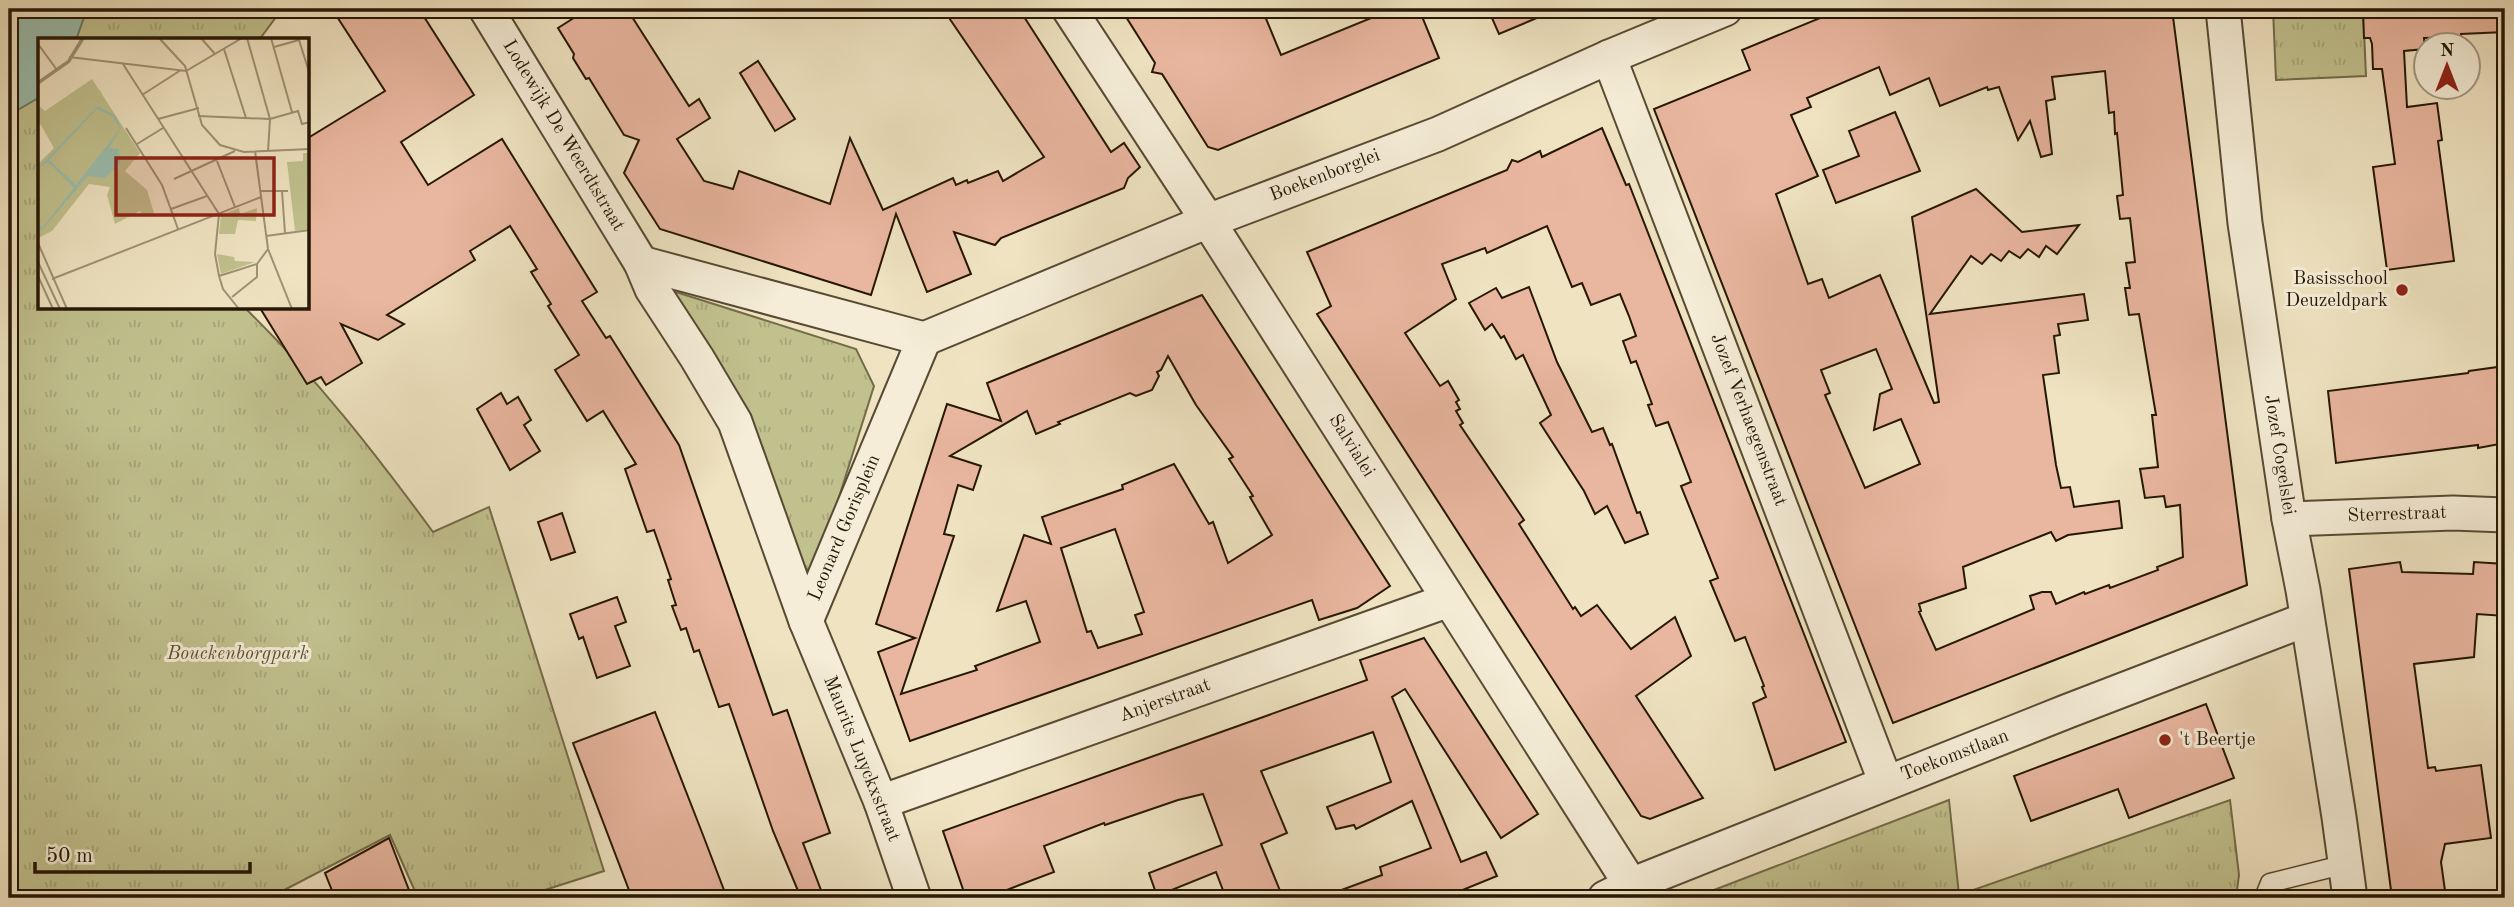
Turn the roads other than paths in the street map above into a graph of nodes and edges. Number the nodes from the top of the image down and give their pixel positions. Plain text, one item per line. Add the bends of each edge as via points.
1 (486, 9) edge
2 (1069, 9) edge
3 (1726, 9) edge
4 (2223, 9) edge
5 (1609, 57) junction
6 (1208, 220) junction
7 (641, 263) junction
8 (924, 340) junction
9 (2505, 515) edge
10 (2289, 519) junction
11 (1449, 600) junction
12 (2307, 619) junction
13 (806, 621) junction
14 (1886, 783) junction
15 (881, 802) junction
16 (2346, 863) junction
17 (1622, 894) edge
18 (914, 898) edge
19 (2264, 898) edge
20 (2350, 898) edge

1 - 7 street, Lodewijk De Weerdtstraat
2 - 6 street, Salvialei
3 - 5 street, Boekenborglei
4 - 10 street, Jozef Cogelslei via 2245,223
5 - 6 street, Boekenborglei via 1438,134
5 - 14 street, Jozef Verhaegenstraat
6 - 8 street, Boekenborglei
6 - 11 street, Salvialei
7 - 8 street
7 - 13 street, Leonard Gorisplein via 652,289 735,422
8 - 13 street, Leonard Gorisplein
9 - 10 street, Sterrestraat
10 - 12 street, Jozef Cogelslei
11 - 15 street, Anjerstraat
11 - 17 street, Salvialei
12 - 14 street, Toekomstlaan
12 - 16 street, Jozef Cogelslei
13 - 15 street, Maurits Luyckxstraat
14 - 17 street, Toekomstlaan
15 - 18 street, Maurits Luyckxstraat
16 - 19 lane via 2270,883
16 - 20 street, Jozef Cogelslei

